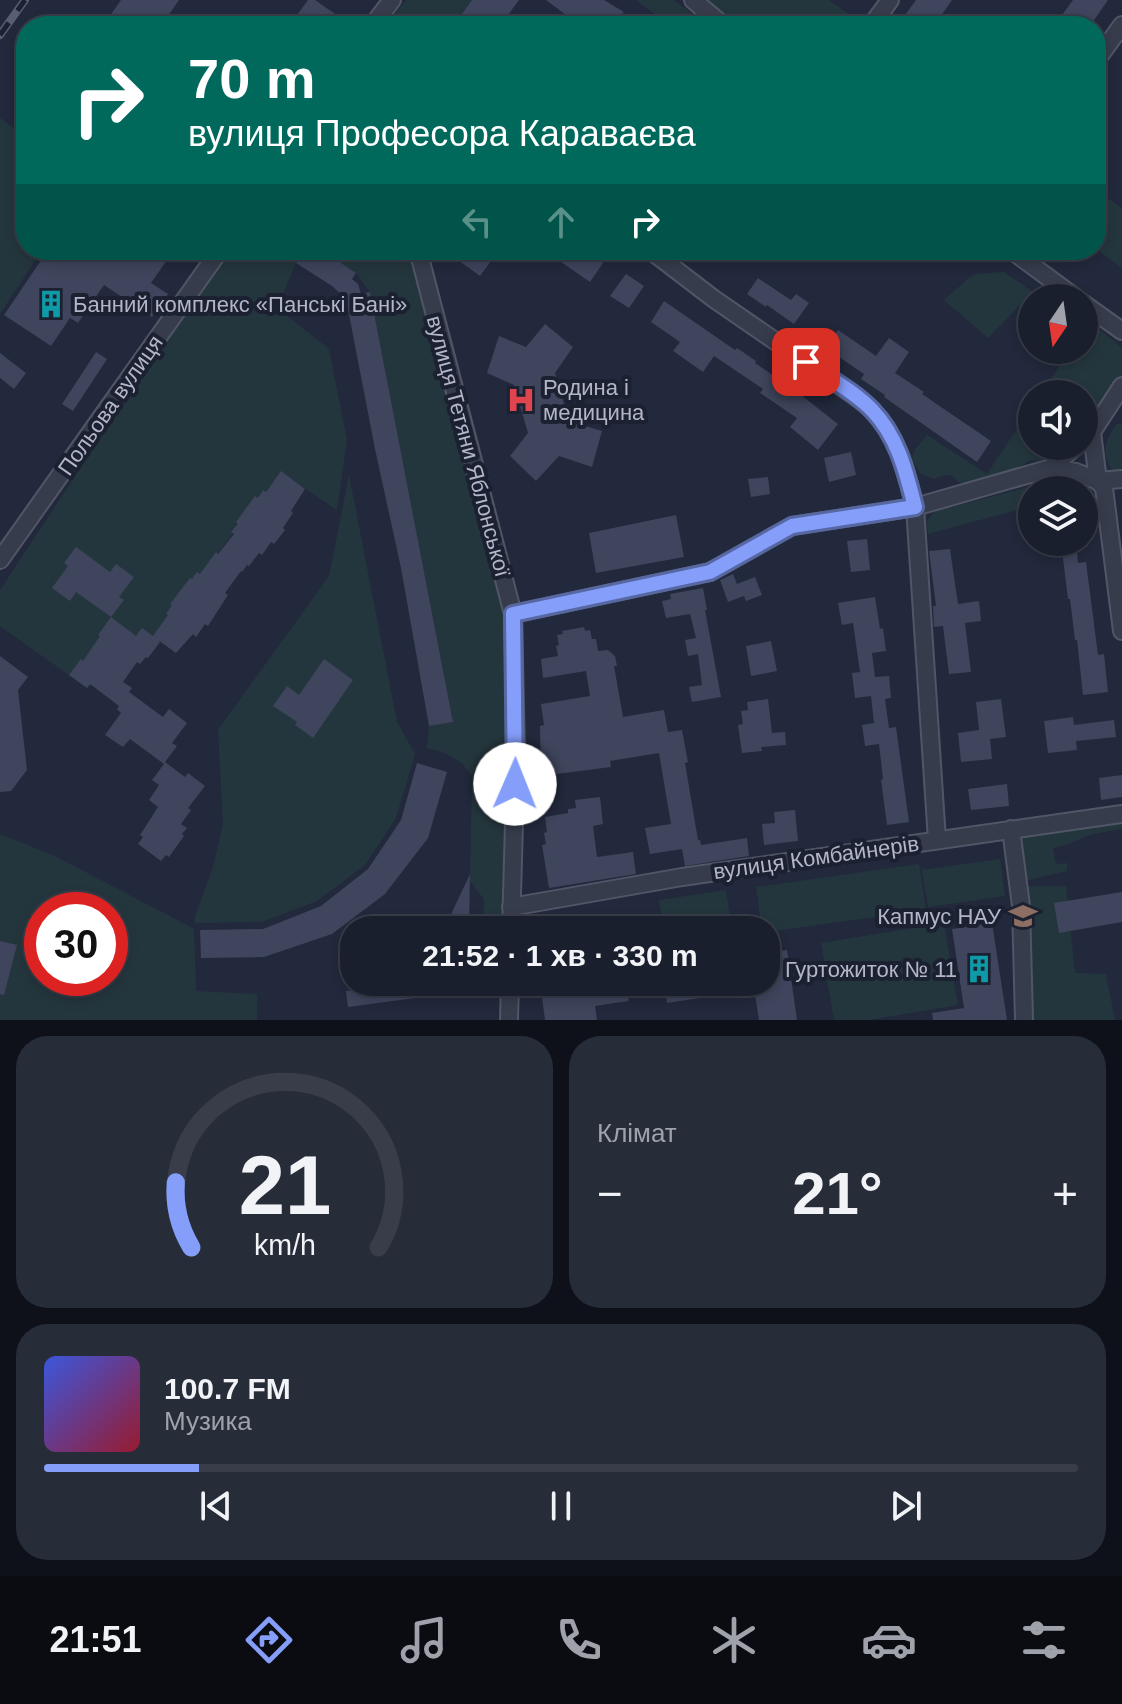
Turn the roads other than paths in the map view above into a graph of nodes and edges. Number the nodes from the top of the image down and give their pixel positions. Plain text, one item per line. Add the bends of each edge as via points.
1 (392, 0) edge
2 (693, 0) edge
3 (380, 16) edge
4 (712, 16) edge
5 (1122, 25) edge
6 (1106, 47) edge
7 (213, 260) edge
8 (421, 260) edge
9 (663, 260) edge
10 (1025, 260) edge
11 (1057, 284) edge
12 (1098, 314) edge
13 (1122, 331) edge
14 (1122, 386) edge
15 (1098, 421) edge
16 (1060, 460) edge
17 (1051, 468) junction
18 (1086, 476) edge
19 (1122, 479) edge
20 (1098, 481) joint
21 (915, 507) junction
22 (0, 560) edge
23 (513, 614) junction
24 (1122, 631) edge
25 (1122, 814) edge
26 (1011, 829) junction
27 (937, 840) junction
28 (511, 907) junction
29 (511, 916) edge
30 (510, 996) edge
31 (509, 1020) edge
32 (1024, 1020) edge

1 - 3 street
2 - 4 street
5 - 6 street
7 - 22 street, Польова вулиця
8 - 23 street, вулиця Тетяни Яблонської
9 - 21 street via 871,409 889,431 904,464
10 - 11 street
12 - 13 street
14 - 15 street
16 - 17 street
17 - 18 street
17 - 21 street
19 - 20 street
20 - 24 street via 1104,488
21 - 23 street via 792,526 710,572
21 - 27 street
23 - 28 street, вулиця Тетяни Яблонської
25 - 26 street, вулиця Комбайнерів
26 - 27 street, вулиця Комбайнерів
26 - 32 street via 1021,906
27 - 28 street, вулиця Комбайнерів
28 - 29 street, вулиця Тетяни Яблонської
30 - 31 street

